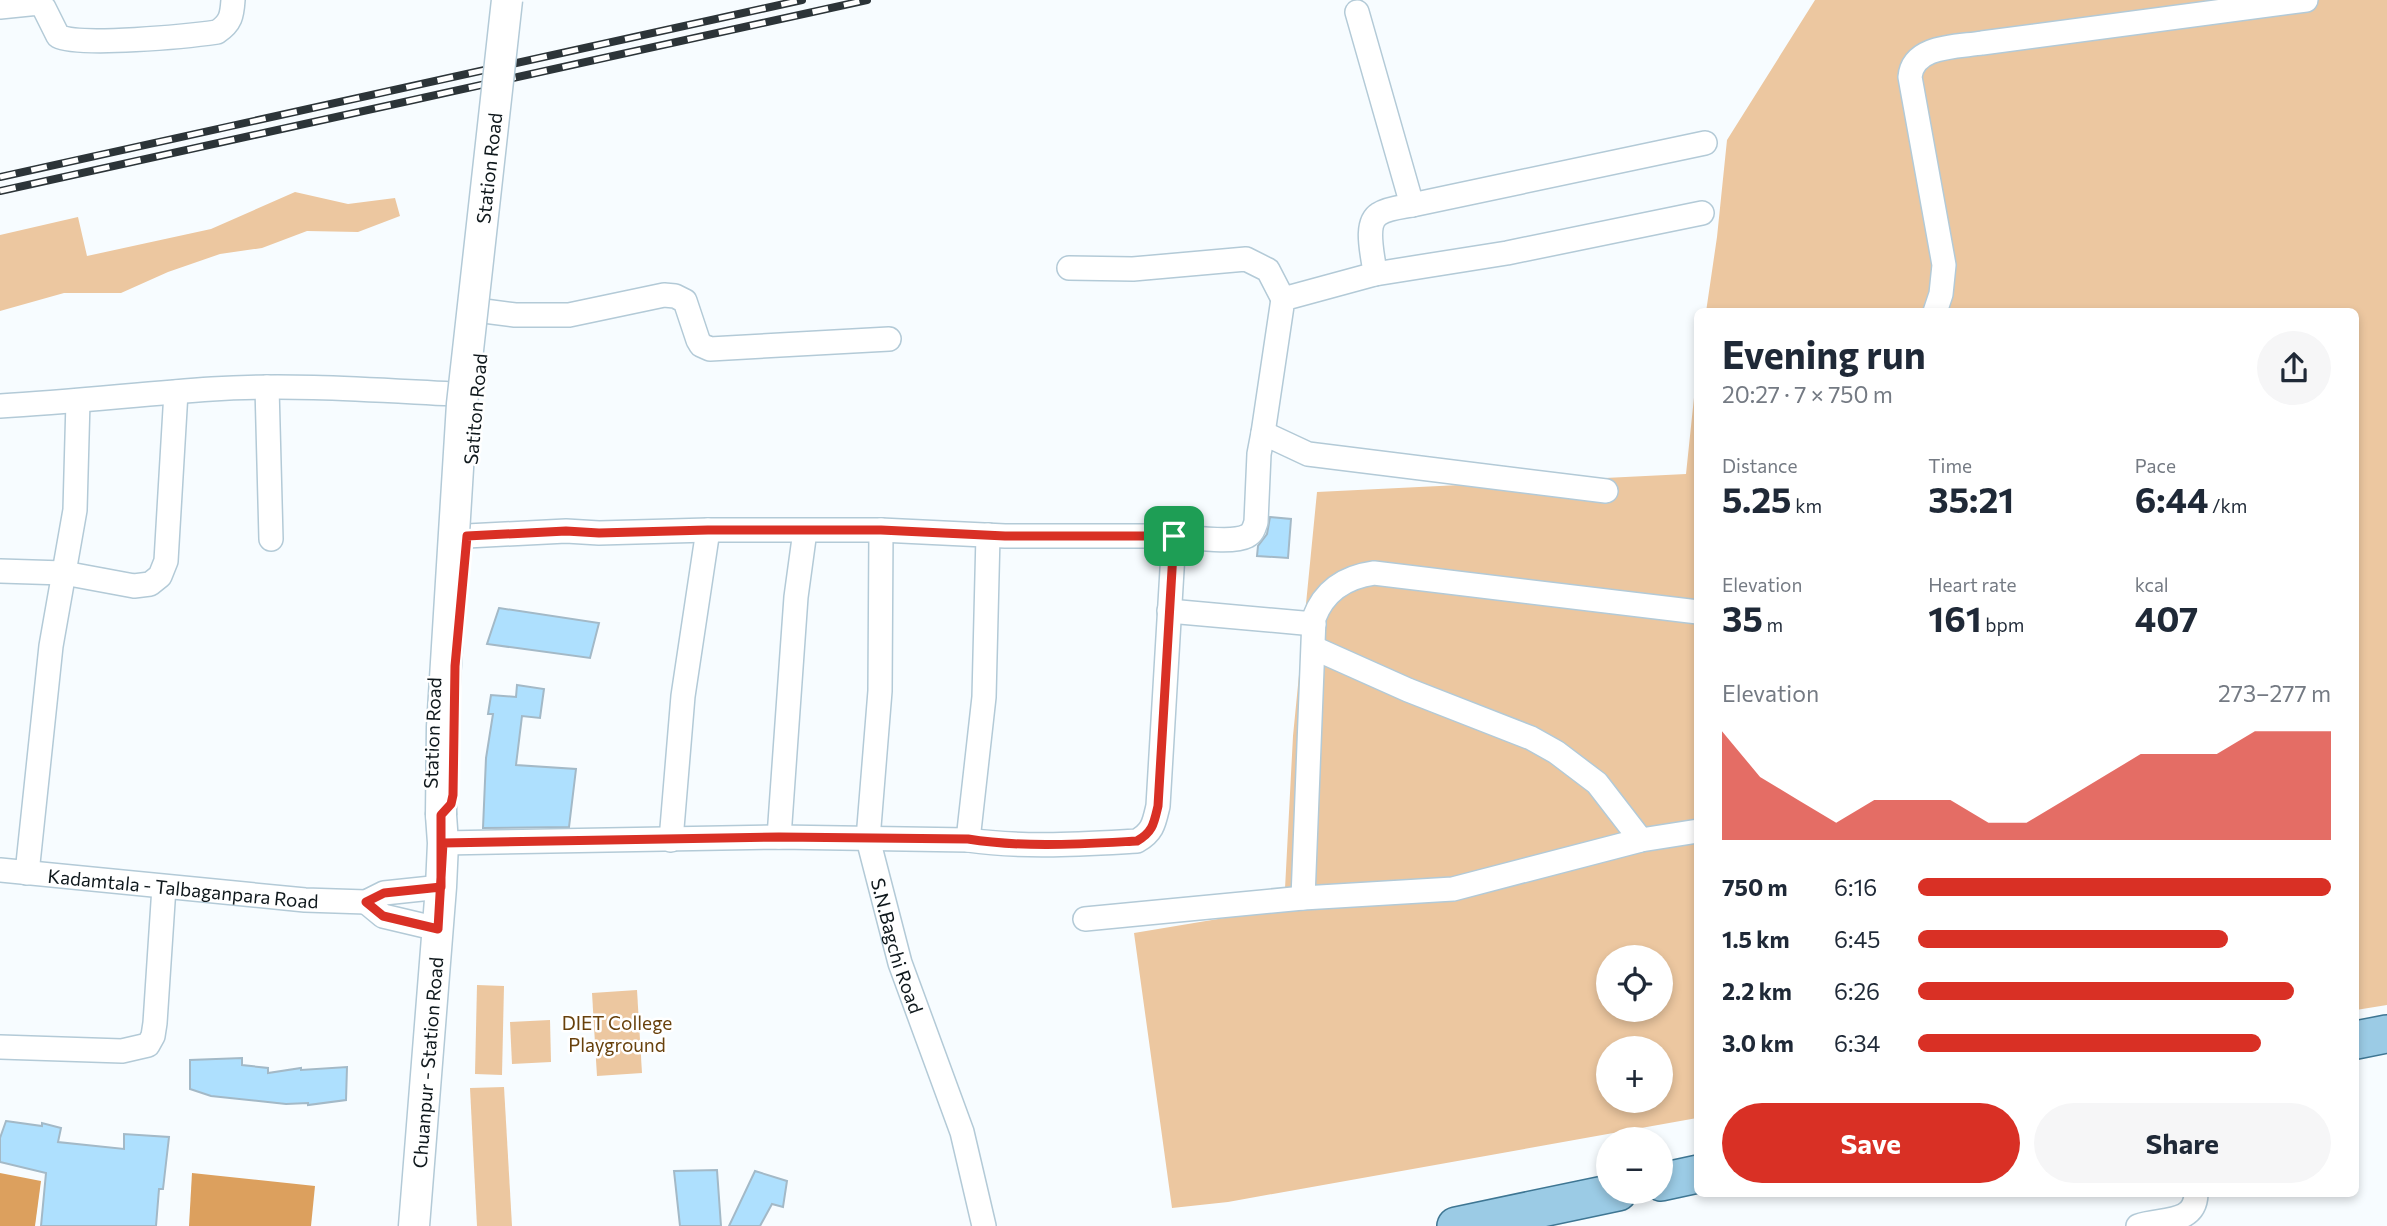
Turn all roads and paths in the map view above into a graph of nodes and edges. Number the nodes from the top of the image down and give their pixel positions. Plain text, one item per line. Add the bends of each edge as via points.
1 (233, 0) edge
2 (494, 0) edge
3 (507, 0) edge
4 (517, 0) edge
5 (2305, 0) edge
6 (0, 7) edge
7 (1357, 12) dead end
8 (1705, 143) dead end
9 (1412, 205) junction
10 (1702, 213) dead end
11 (1069, 268) dead end
12 (1376, 274) junction
13 (1283, 299) junction
14 (1936, 308) edge
15 (484, 311) junction
16 (889, 339) dead end
17 (267, 387) junction
18 (176, 392) junction
19 (452, 394) junction
20 (78, 401) junction
21 (0, 406) edge
22 (1263, 433) junction
23 (1606, 491) dead end
24 (708, 530) junction
25 (881, 530) junction
26 (805, 531) junction
27 (988, 535) junction
28 (467, 536) junction
29 (1174, 536) junction
30 (271, 539) dead end
31 (0, 571) edge
32 (64, 573) junction
33 (1169, 611) junction
34 (1694, 612) edge
35 (1314, 624) junction
36 (1314, 648) junction
37 (442, 829) junction
38 (1694, 832) edge
39 (779, 837) junction
40 (868, 839) junction
41 (968, 839) junction
42 (671, 840) junction
43 (1641, 840) junction
44 (0, 870) edge
45 (27, 873) junction
46 (164, 887) junction
47 (441, 887) junction
48 (1303, 898) junction
49 (366, 902) junction
50 (1085, 919) dead end
51 (438, 929) junction
52 (2387, 1034) edge
53 (2359, 1039) edge
54 (0, 1047) edge
55 (1694, 1175) edge
56 (1673, 1179) edge
57 (1596, 1197) edge
58 (2196, 1197) edge
59 (414, 1226) edge
60 (984, 1226) edge
61 (1456, 1226) edge
62 (2138, 1226) edge

1 - 6 street via 232,17 217,32 94,41 58,36 39,3
2 - 19 street, Station Road via 481,176
3 - 37 street, Station Road, bridge via 462,404 442,727
4 - 15 street, Satiton Road
5 - 14 street via 1982,43 1932,51 1917,59 1910,77 1944,265
7 - 9 street
8 - 9 street
9 - 12 street via 1387,210 1373,219 1370,231
10 - 12 street
11 - 13 street via 1133,269 1246,259 1268,270
12 - 13 street
13 - 22 street
15 - 16 street via 569,315 664,295 685,301 698,340 710,349
15 - 28 street, Satiton Road via 473,404
17 - 18 street
17 - 19 street
17 - 30 street
18 - 20 street
18 - 32 street via 166,561 159,576 150,584 134,586
19 - 37 street, Station Road via 429,795
20 - 21 street
20 - 32 street via 75,510
22 - 23 street via 1308,454
22 - 29 street via 1253,531 1232,539
24 - 26 street
24 - 28 street
24 - 42 street via 683,696
25 - 26 street
25 - 27 street
25 - 40 street, S.N.Bagchi Road via 880,691
26 - 39 street
27 - 29 street
27 - 41 street via 984,697
28 - 37 street, Satiton Road via 455,666 453,795
29 - 33 street
31 - 32 street
32 - 45 street via 51,646
33 - 35 street
33 - 41 street via 1158,806 1147,836 1137,841 1060,845
34 - 35 street via 1374,573 1357,576 1328,593 1319,604
35 - 36 street
36 - 43 street via 1556,752 1597,783
36 - 48 street
37 - 42 street
37 - 47 street, Chuanpur - Station Road
38 - 43 street
39 - 40 street
39 - 42 street
40 - 41 street
40 - 60 street, S.N.Bagchi Road via 900,963 962,1132
43 - 48 street via 1452,889
44 - 45 street, Kadamtala - Talbaganpara Road
45 - 46 street, Kadamtala - Talbaganpara Road
46 - 49 street, Kadamtala - Talbaganpara Road
46 - 54 street via 155,1023 148,1045 122,1051
47 - 49 street, Kadamtala - Talbaganpara Road via 384,893
47 - 51 street, Chuanpur - Station Road
48 - 50 street
49 - 51 street, Kadamtala - Talbaganpara Road via 383,916
51 - 59 street, Chuanpur - Station Road
52 - 53 main road
55 - 56 main road
57 - 61 main road
58 - 62 street via 2192,1212 2184,1216

